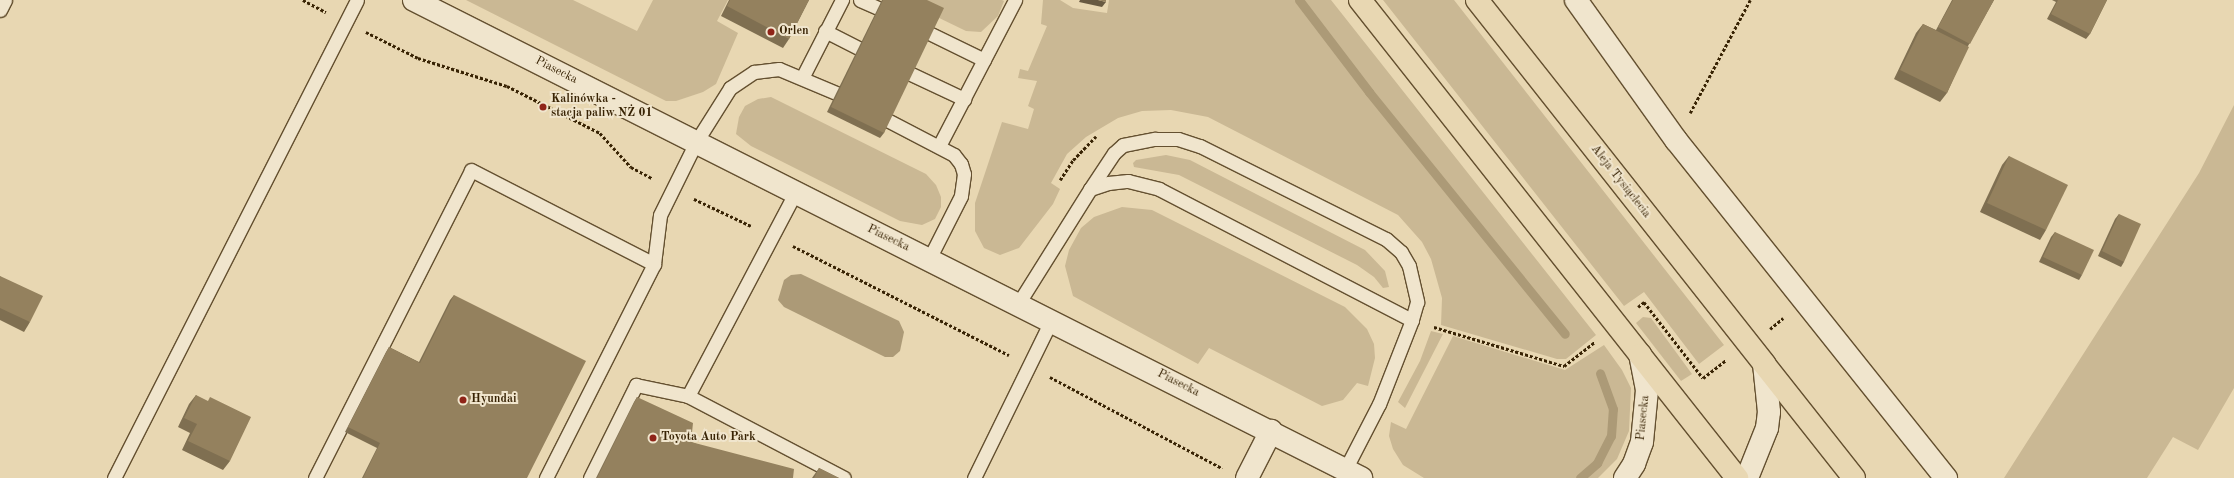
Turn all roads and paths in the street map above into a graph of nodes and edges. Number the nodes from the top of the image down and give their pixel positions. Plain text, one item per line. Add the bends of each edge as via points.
1 (5, 0) edge
2 (303, 0) edge
3 (357, 0) edge
4 (414, 0) edge
5 (842, 0) edge
6 (860, 0) edge
7 (1015, 0) edge
8 (1360, 0) edge
9 (1477, 0) edge
10 (1576, 0) edge
11 (1750, 0) edge
12 (878, 8) edge
13 (0, 10) edge
14 (346, 22) junction
15 (825, 31) junction
16 (931, 34) edge
17 (859, 48) edge
18 (984, 60) junction
19 (911, 74) edge
20 (802, 78) junction
21 (836, 93) edge
22 (964, 99) junction
23 (889, 120) edge
24 (1676, 140) junction
25 (696, 142) junction
26 (939, 146) junction
27 (674, 188) junction
28 (1090, 189) junction
29 (795, 193) junction
30 (772, 236) junction
31 (929, 260) junction
32 (654, 264) junction
33 (1018, 304) junction
34 (1634, 310) dead end
35 (1412, 320) junction
36 (1051, 321) junction
37 (1640, 355) junction
38 (1731, 356) dead end
39 (1764, 364) junction
40 (1029, 365) junction
41 (688, 396) junction
42 (1270, 431) junction
43 (1223, 471) dead end
44 (1353, 474) edge
45 (114, 478) edge
46 (315, 478) edge
47 (546, 478) edge
48 (590, 478) edge
49 (844, 478) edge
50 (974, 478) edge
51 (1247, 478) edge
52 (1625, 478) edge
53 (1737, 478) edge
54 (1746, 478) edge
55 (1854, 478) edge
56 (1946, 478) edge

1 - 13 lane
2 - 14 path
3 - 14 lane
4 - 25 street, Piasecka
5 - 15 lane
6 - 12 lane
7 - 18 lane
8 - 37 main road
9 - 39 main road, Aleja Tysiąclecia
10 - 24 street
11 - 24 path
14 - 27 path via 418,58 507,86 600,133 631,167
14 - 45 lane
15 - 17 lane
15 - 20 lane
16 - 18 lane
18 - 22 lane
19 - 22 lane
20 - 21 lane
20 - 25 lane via 779,69 767,69 740,80 720,102
22 - 26 lane
23 - 26 lane
24 - 56 street
25 - 27 lane
25 - 29 street, Piasecka
26 - 31 lane via 954,155 964,174 961,196
27 - 30 path
27 - 32 lane via 660,215
28 - 33 lane
28 - 35 lane via 1108,183 1128,181 1159,189
28 - 35 lane via 1114,153 1124,145 1155,139 1178,139 1200,146 1386,239 1410,266 1417,302
29 - 30 lane
29 - 31 street, Piasecka
30 - 40 path via 902,299
30 - 41 lane
31 - 33 street, Piasecka
32 - 46 lane via 471,170
32 - 47 lane
33 - 36 street, Piasecka
34 - 38 path via 1644,302 1703,378
35 - 44 lane
36 - 40 lane
36 - 42 street, Piasecka
37 - 52 street, Piasecka via 1647,390 1643,436 1634,464
37 - 53 main road
39 - 54 street via 1769,412 1767,428
39 - 55 main road, Aleja Tysiąclecia
40 - 43 path via 1221,466
40 - 50 lane
41 - 48 lane via 636,385
41 - 49 lane
42 - 44 street, Piasecka
42 - 51 street

